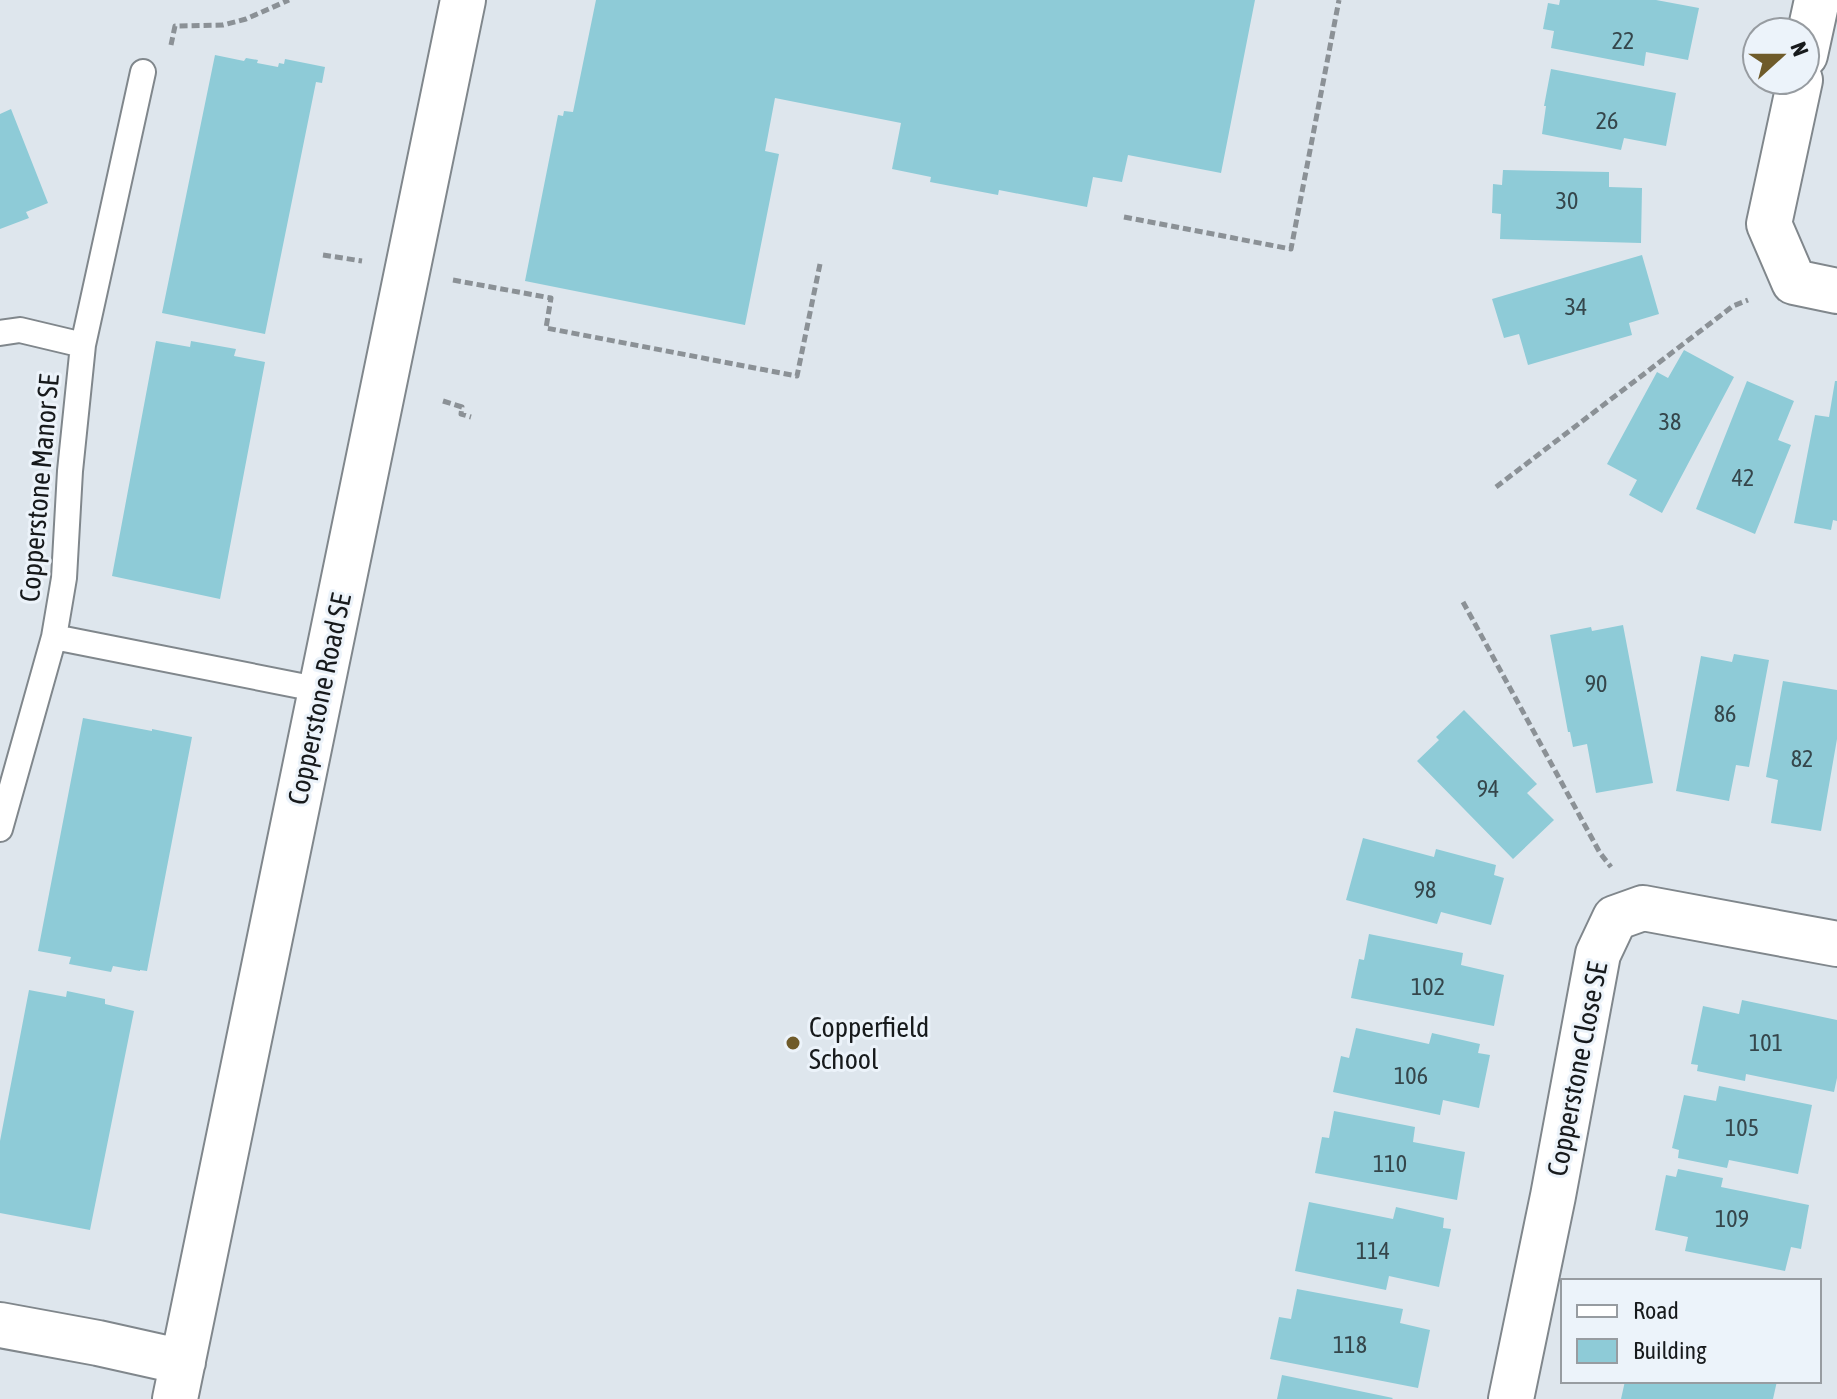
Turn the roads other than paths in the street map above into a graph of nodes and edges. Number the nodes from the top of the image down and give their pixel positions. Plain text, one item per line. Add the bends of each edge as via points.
1 (463, 0) edge
2 (143, 72) dead end
3 (1797, 96) edge
4 (1837, 291) edge
5 (0, 333) edge
6 (83, 345) junction
7 (54, 637) junction
8 (321, 690) junction
9 (0, 829) edge
10 (1837, 944) edge
11 (0, 1325) edge
12 (179, 1380) edge
13 (1511, 1399) edge

1 - 8 street, Copperstone Road SE
2 - 6 lane, Copperstone Manor SE
3 - 4 street via 1769,224 1794,282
5 - 6 lane, Copperstone Manor SE via 20,330
6 - 7 lane, Copperstone Manor SE via 64,578
7 - 8 lane, Copperstone Manor SE
7 - 9 lane, Copperstone Manor SE
8 - 12 street, Copperstone Road SE
10 - 13 street, Copperstone Close SE via 1643,908 1615,918 1598,954
11 - 12 street via 98,1343

